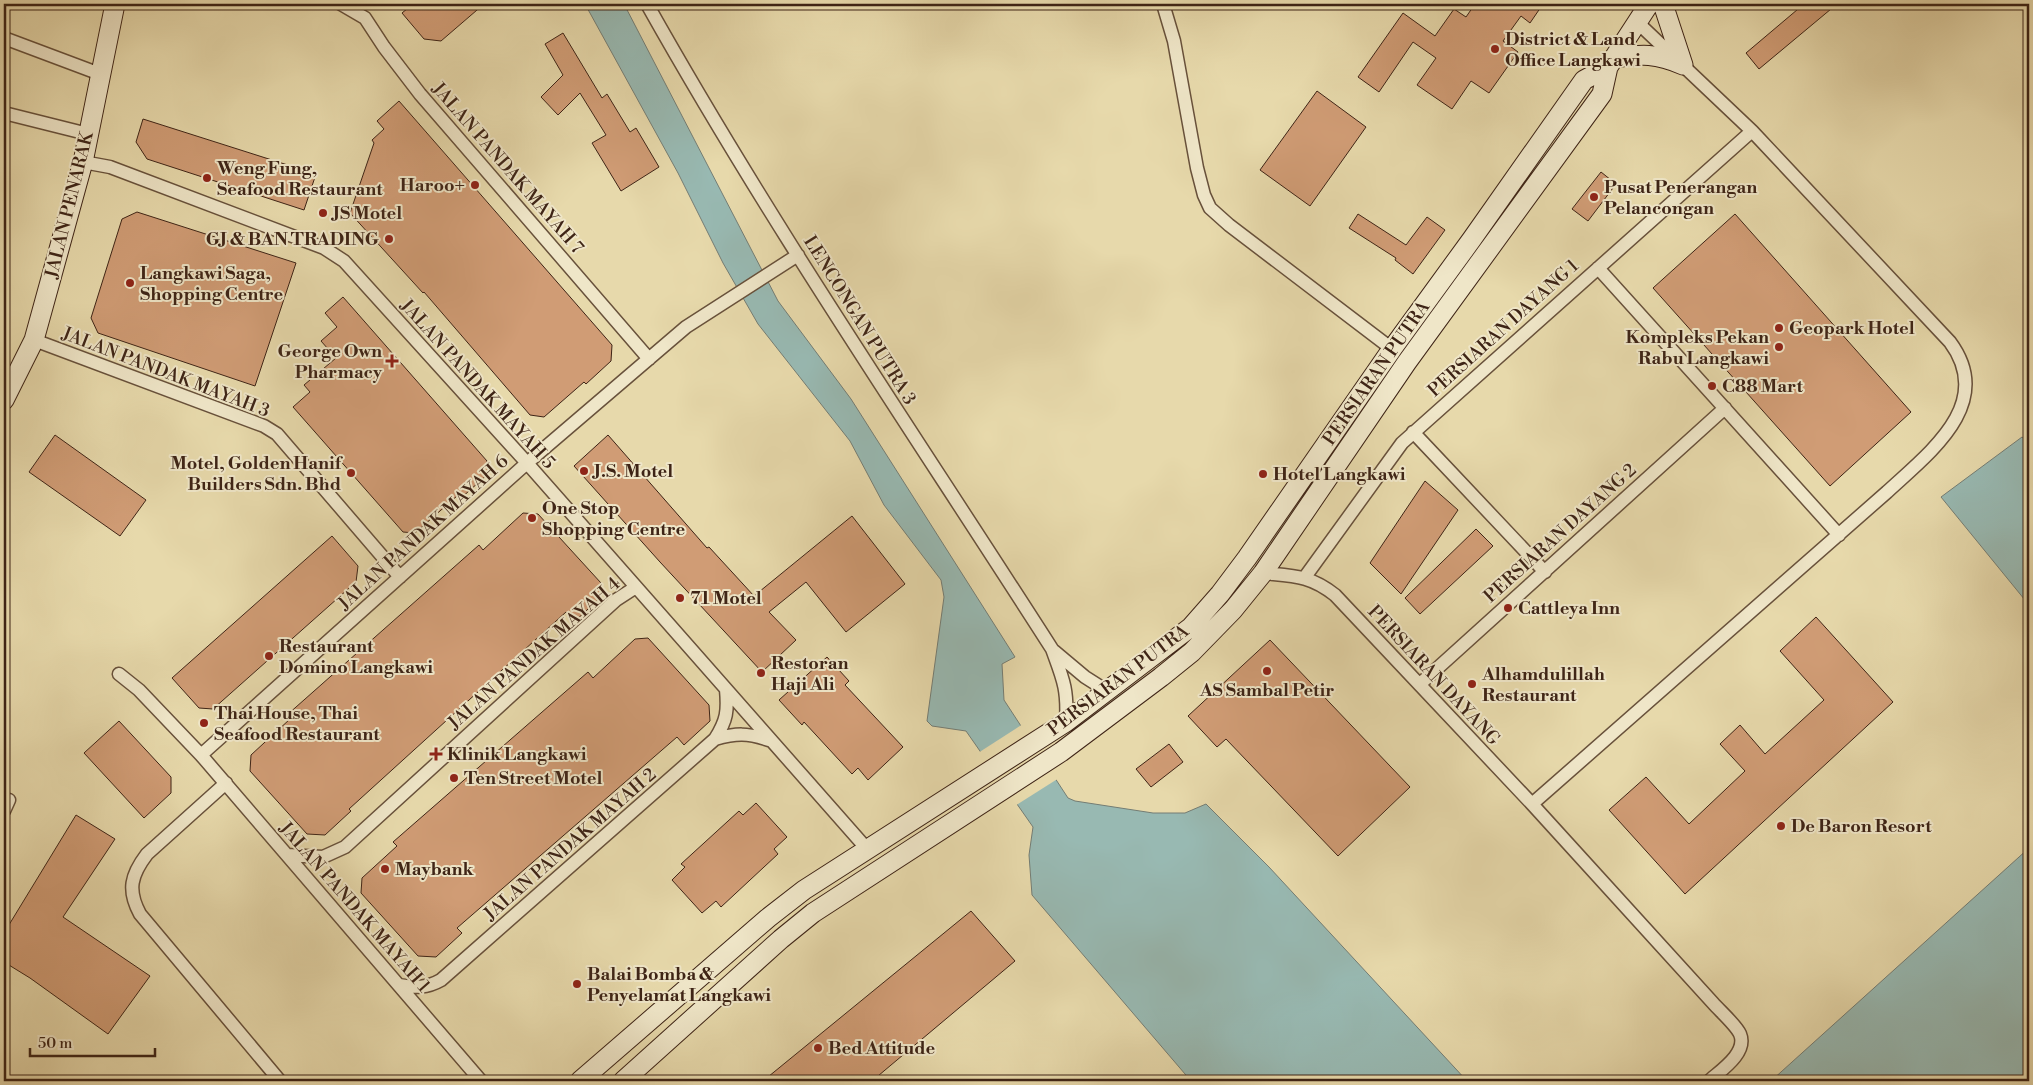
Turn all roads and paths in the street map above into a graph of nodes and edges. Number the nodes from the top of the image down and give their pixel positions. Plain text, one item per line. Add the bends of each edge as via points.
1 (115, 4) edge
2 (341, 4) edge
3 (647, 4) edge
4 (1163, 4) edge
5 (1649, 4) edge
6 (1663, 4) edge
7 (1637, 22) junction
8 (4, 38) edge
9 (1611, 62) junction
10 (1683, 65) junction
11 (100, 74) junction
12 (4, 113) edge
13 (1752, 131) junction
14 (88, 134) junction
15 (83, 162) junction
16 (798, 255) junction
17 (1598, 268) junction
18 (34, 340) junction
19 (1392, 349) junction
20 (649, 358) junction
21 (4, 400) edge
22 (1725, 408) junction
23 (1412, 432) junction
24 (527, 463) junction
25 (1839, 535) junction
26 (1545, 572) junction
27 (1263, 573) junction
28 (400, 577) junction
29 (1305, 577) junction
30 (636, 587) junction
31 (1052, 649) junction
32 (119, 674) dead end
33 (1420, 684) junction
34 (726, 689) junction
35 (1107, 691) junction
36 (1066, 722) junction
37 (715, 739) junction
38 (771, 741) junction
39 (202, 755) junction
40 (226, 783) junction
41 (1532, 804) junction
42 (866, 849) junction
43 (287, 855) junction
44 (399, 985) junction
45 (621, 1045) junction
46 (639, 1067) junction
47 (280, 1081) edge
48 (482, 1081) edge
49 (580, 1081) edge
50 (623, 1081) edge
51 (1709, 1081) edge

1 - 11 main road, JALAN PENARAK
2 - 20 street, JALAN PANDAK MAYAH 7 via 365,18 420,94
3 - 16 street, LENCONGAN PUTRA 3
4 - 19 street via 1174,41 1196,168 1210,208
5 - 7 main road, PERSIARAN PUTRA
6 - 10 main road
7 - 9 main road, PERSIARAN PUTRA
7 - 10 street
8 - 11 street
9 - 10 main road via 1642,54
9 - 19 main road, PERSIARAN PUTRA via 1584,80
9 - 27 main road, PERSIARAN PUTRA via 1602,94 1407,362
10 - 13 street
11 - 14 main road, JALAN PENARAK
12 - 14 street
13 - 17 street, PERSIARAN DAYANG 1
13 - 25 street via 1939,330 1960,355 1965,370 1966,386 1958,416 1937,445
14 - 15 main road, JALAN PENARAK
15 - 18 main road, JALAN PENARAK
15 - 24 street, JALAN PANDAK MAYAH 5 via 110,167 335,254
16 - 20 street, JALAN PANDAK MAYAH 6 via 686,327
16 - 31 street, LENCONGAN PUTRA 3
17 - 22 street
17 - 23 street, PERSIARAN DAYANG 1
18 - 21 main road, JALAN PENARAK
18 - 28 street, JALAN PANDAK MAYAH 3 via 264,426 277,434
19 - 35 main road, PERSIARAN PUTRA via 1220,594 1191,627
20 - 24 street, JALAN PANDAK MAYAH 6
22 - 25 street
22 - 26 street, PERSIARAN DAYANG 2
23 - 26 street
23 - 29 street, PERSIARAN DAYANG 1
24 - 28 street, JALAN PANDAK MAYAH 6
24 - 30 street, JALAN PANDAK MAYAH 5
25 - 41 street
26 - 33 street, PERSIARAN DAYANG 2
27 - 29 street
27 - 46 main road, PERSIARAN PUTRA via 1233,610 1162,677 1061,752 813,913
28 - 39 street, JALAN PANDAK MAYAH 6
29 - 33 street, PERSIARAN DAYANG via 1335,594
30 - 34 street, JALAN PANDAK MAYAH 5
30 - 43 street, JALAN PANDAK MAYAH 4 via 616,600 345,847 323,857
31 - 35 street
31 - 36 street via 1064,682
32 - 39 street, JALAN PANDAK MAYAH 1 via 140,690
33 - 41 street, PERSIARAN DAYANG
34 - 37 street, JALAN PANDAK MAYAH 2 via 728,710
34 - 38 street, JALAN PANDAK MAYAH 5
35 - 36 main road, PERSIARAN PUTRA
36 - 42 main road, PERSIARAN PUTRA
37 - 38 street via 732,734 750,734
37 - 44 street, JALAN PANDAK MAYAH 2 via 441,980 422,987
38 - 42 street, JALAN PANDAK MAYAH 5
39 - 40 street, JALAN PANDAK MAYAH 1
40 - 43 street, JALAN PANDAK MAYAH 1
40 - 47 street via 146,854 135,872 131,890 140,914
41 - 51 street, PERSIARAN DAYANG via 1740,1034 1734,1058
42 - 45 main road, PERSIARAN PUTRA via 768,918
43 - 44 street, JALAN PANDAK MAYAH 1
44 - 48 street, JALAN PANDAK MAYAH 1
45 - 46 main road
45 - 49 main road, PERSIARAN PUTRA
46 - 50 main road, PERSIARAN PUTRA

